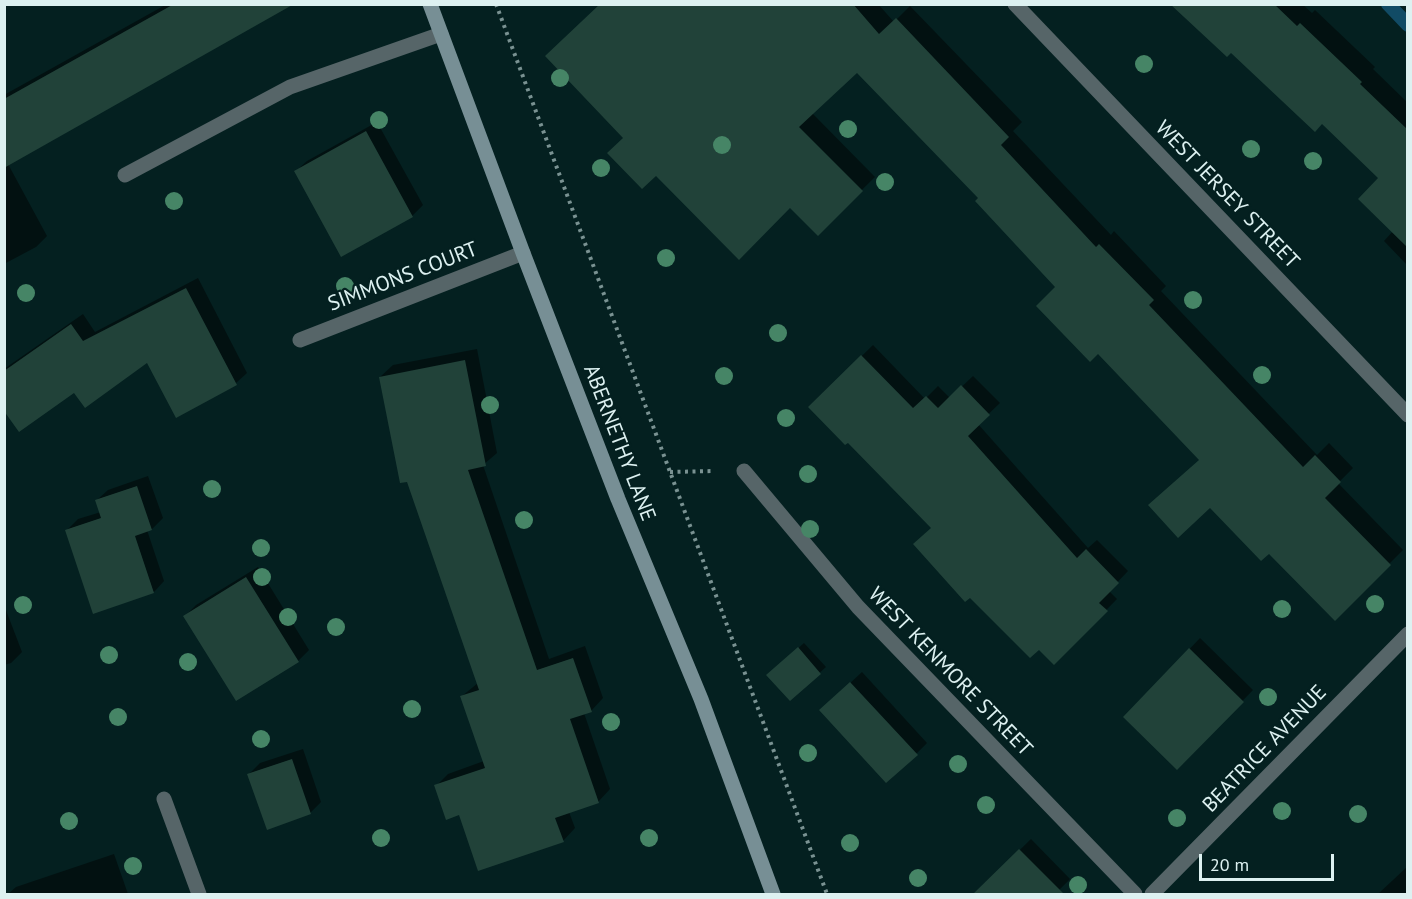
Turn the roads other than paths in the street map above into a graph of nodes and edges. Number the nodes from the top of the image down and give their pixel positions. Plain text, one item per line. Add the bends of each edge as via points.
1 (430, 4) edge
2 (1015, 4) edge
3 (441, 34) junction
4 (125, 175) dead end
5 (523, 253) junction
6 (300, 340) dead end
7 (1407, 416) edge
8 (744, 471) road end
9 (1407, 634) edge
10 (164, 799) dead end
11 (199, 894) edge
12 (773, 894) edge
13 (1135, 894) edge
14 (1152, 894) edge

1 - 3 street, ABERNETHY LANE
2 - 7 street, WEST JERSEY STREET
3 - 4 street via 290,87
3 - 5 street, ABERNETHY LANE
5 - 6 street, SIMMONS COURT
5 - 12 street, ABERNETHY LANE via 701,699
8 - 13 street, WEST KENMORE STREET via 858,608
9 - 14 street, BEATRICE AVENUE
10 - 11 street

